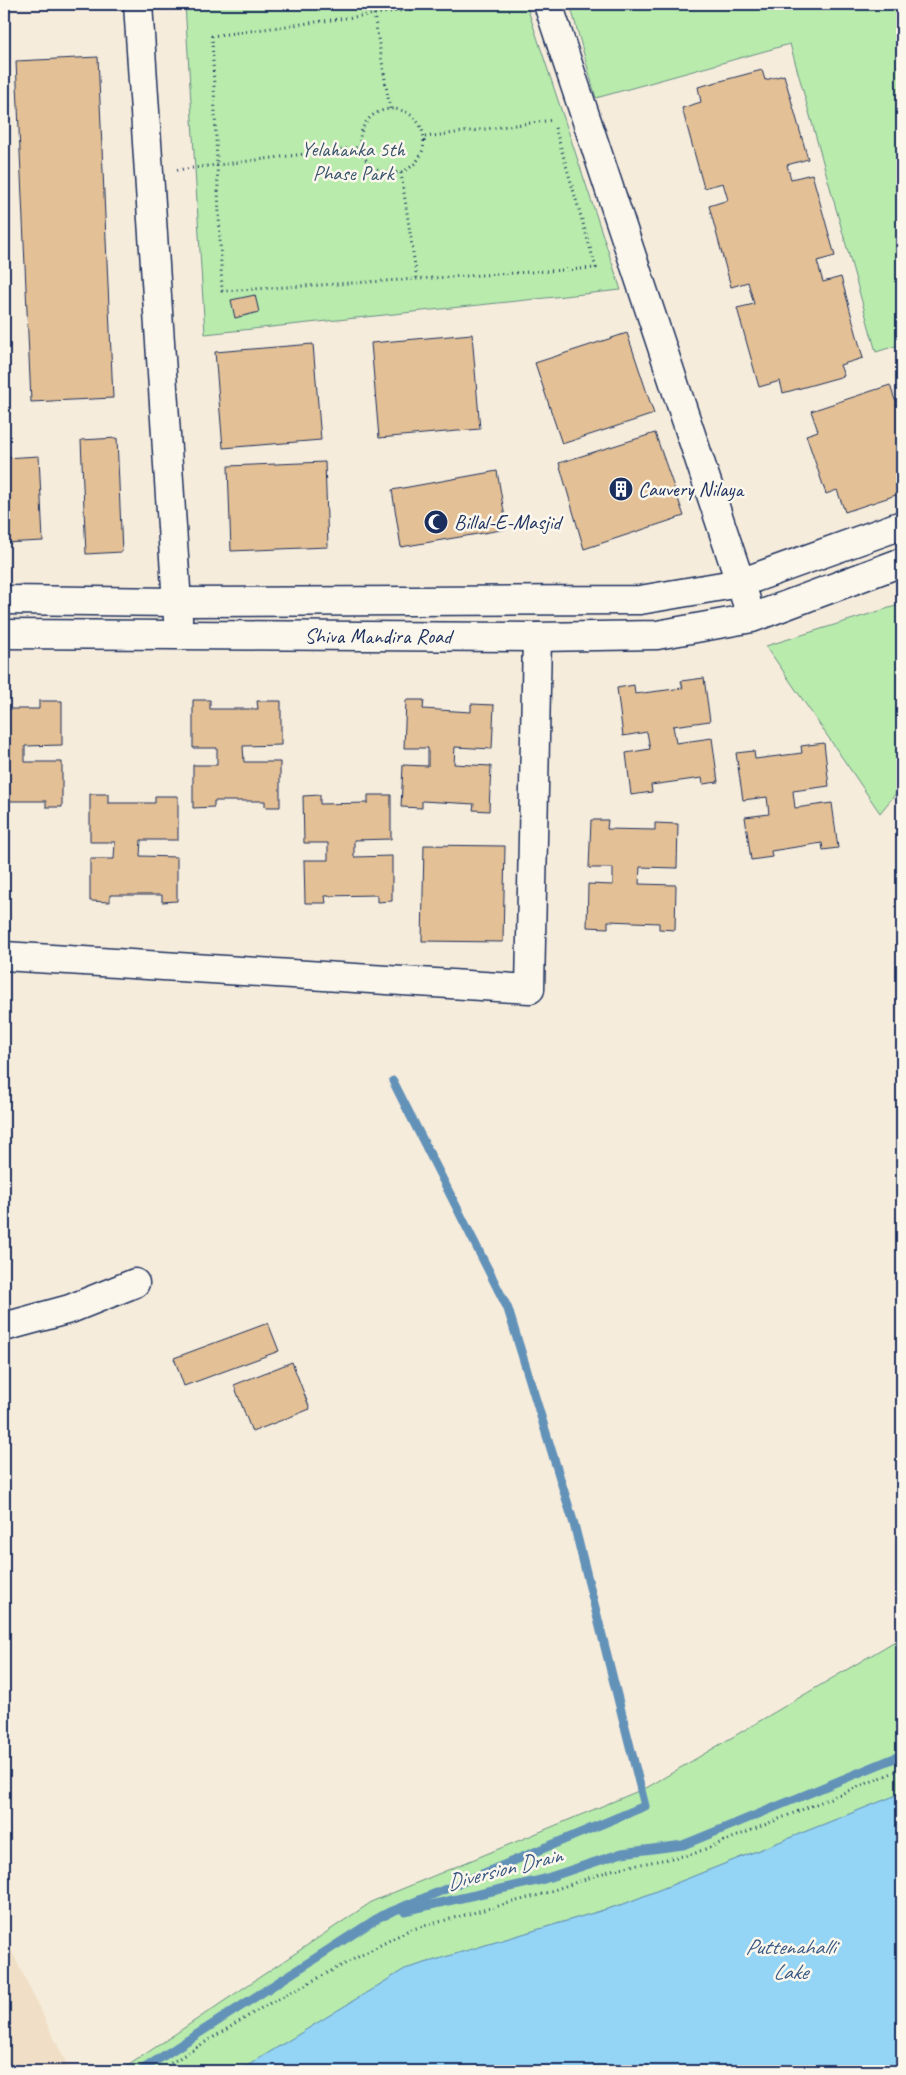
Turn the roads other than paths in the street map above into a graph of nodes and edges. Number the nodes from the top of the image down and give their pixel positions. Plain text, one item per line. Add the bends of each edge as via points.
1 (138, 4) edge
2 (548, 4) edge
3 (902, 525) edge
4 (902, 562) edge
5 (740, 583) junction
6 (4, 600) edge
7 (177, 602) junction
8 (752, 618) junction
9 (4, 634) edge
10 (179, 636) junction
11 (537, 637) junction
12 (4, 956) edge
13 (135, 1283) dead end
14 (4, 1327) edge

1 - 7 street
2 - 5 street
3 - 5 street
4 - 8 street, Shiva Mandira Road
5 - 7 street via 640,600
5 - 8 street
6 - 7 street
7 - 10 street
8 - 11 street, Shiva Mandira Road via 657,635
9 - 10 street, Shiva Mandira Road
10 - 11 street, Shiva Mandira Road
11 - 12 street via 530,989
13 - 14 street via 70,1309

